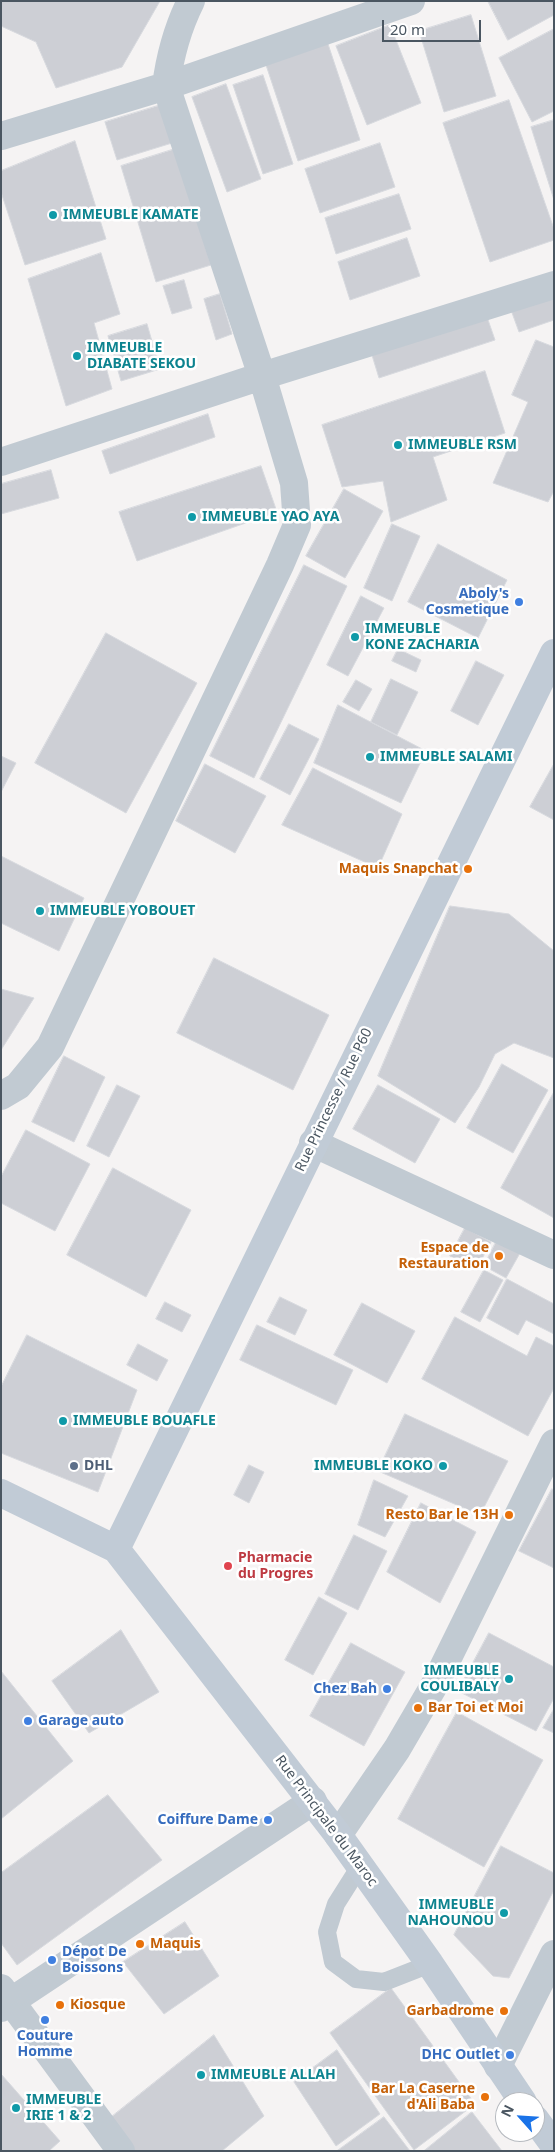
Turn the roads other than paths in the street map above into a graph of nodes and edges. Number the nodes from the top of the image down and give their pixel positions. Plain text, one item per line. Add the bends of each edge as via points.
1 (190, 1) edge
2 (411, 1) edge
3 (166, 86) junction
4 (1, 136) edge
5 (554, 285) edge
6 (262, 376) junction
7 (1, 462) edge
8 (554, 653) edge
9 (1, 1096) edge
10 (313, 1144) junction
11 (554, 1255) edge
12 (554, 1442) edge
13 (1, 1493) edge
14 (116, 1549) junction
15 (313, 1801) junction
16 (338, 1834) junction
17 (360, 1866) junction
18 (554, 1954) edge
19 (430, 1964) junction
20 (4, 1998) edge
21 (498, 2066) junction
22 (516, 2092) edge
23 (545, 2133) edge
24 (554, 2145) edge
25 (121, 2151) edge

1 - 3 street via 170,56
2 - 3 street
3 - 4 street
3 - 6 street
5 - 6 street
6 - 7 street
6 - 9 street via 294,483 297,525 50,1047 18,1086
8 - 10 street, Rue Princesse / Rue P60
10 - 11 street
10 - 14 street, Rue Princesse / Rue P60
12 - 16 street via 435,1684 397,1749
13 - 14 street
14 - 15 street, Rue Principale du Maroc
15 - 16 street, Rue Principale du Maroc
15 - 20 street
16 - 17 street, Rue Principale du Maroc
17 - 19 street, Rue Principale du Maroc
17 - 19 lane via 336,1904 327,1932 333,1962 356,1979 384,1982
18 - 21 street
19 - 21 street, Rue Principale du Maroc
20 - 25 street
21 - 22 street, Rue Principale du Maroc
23 - 24 street

